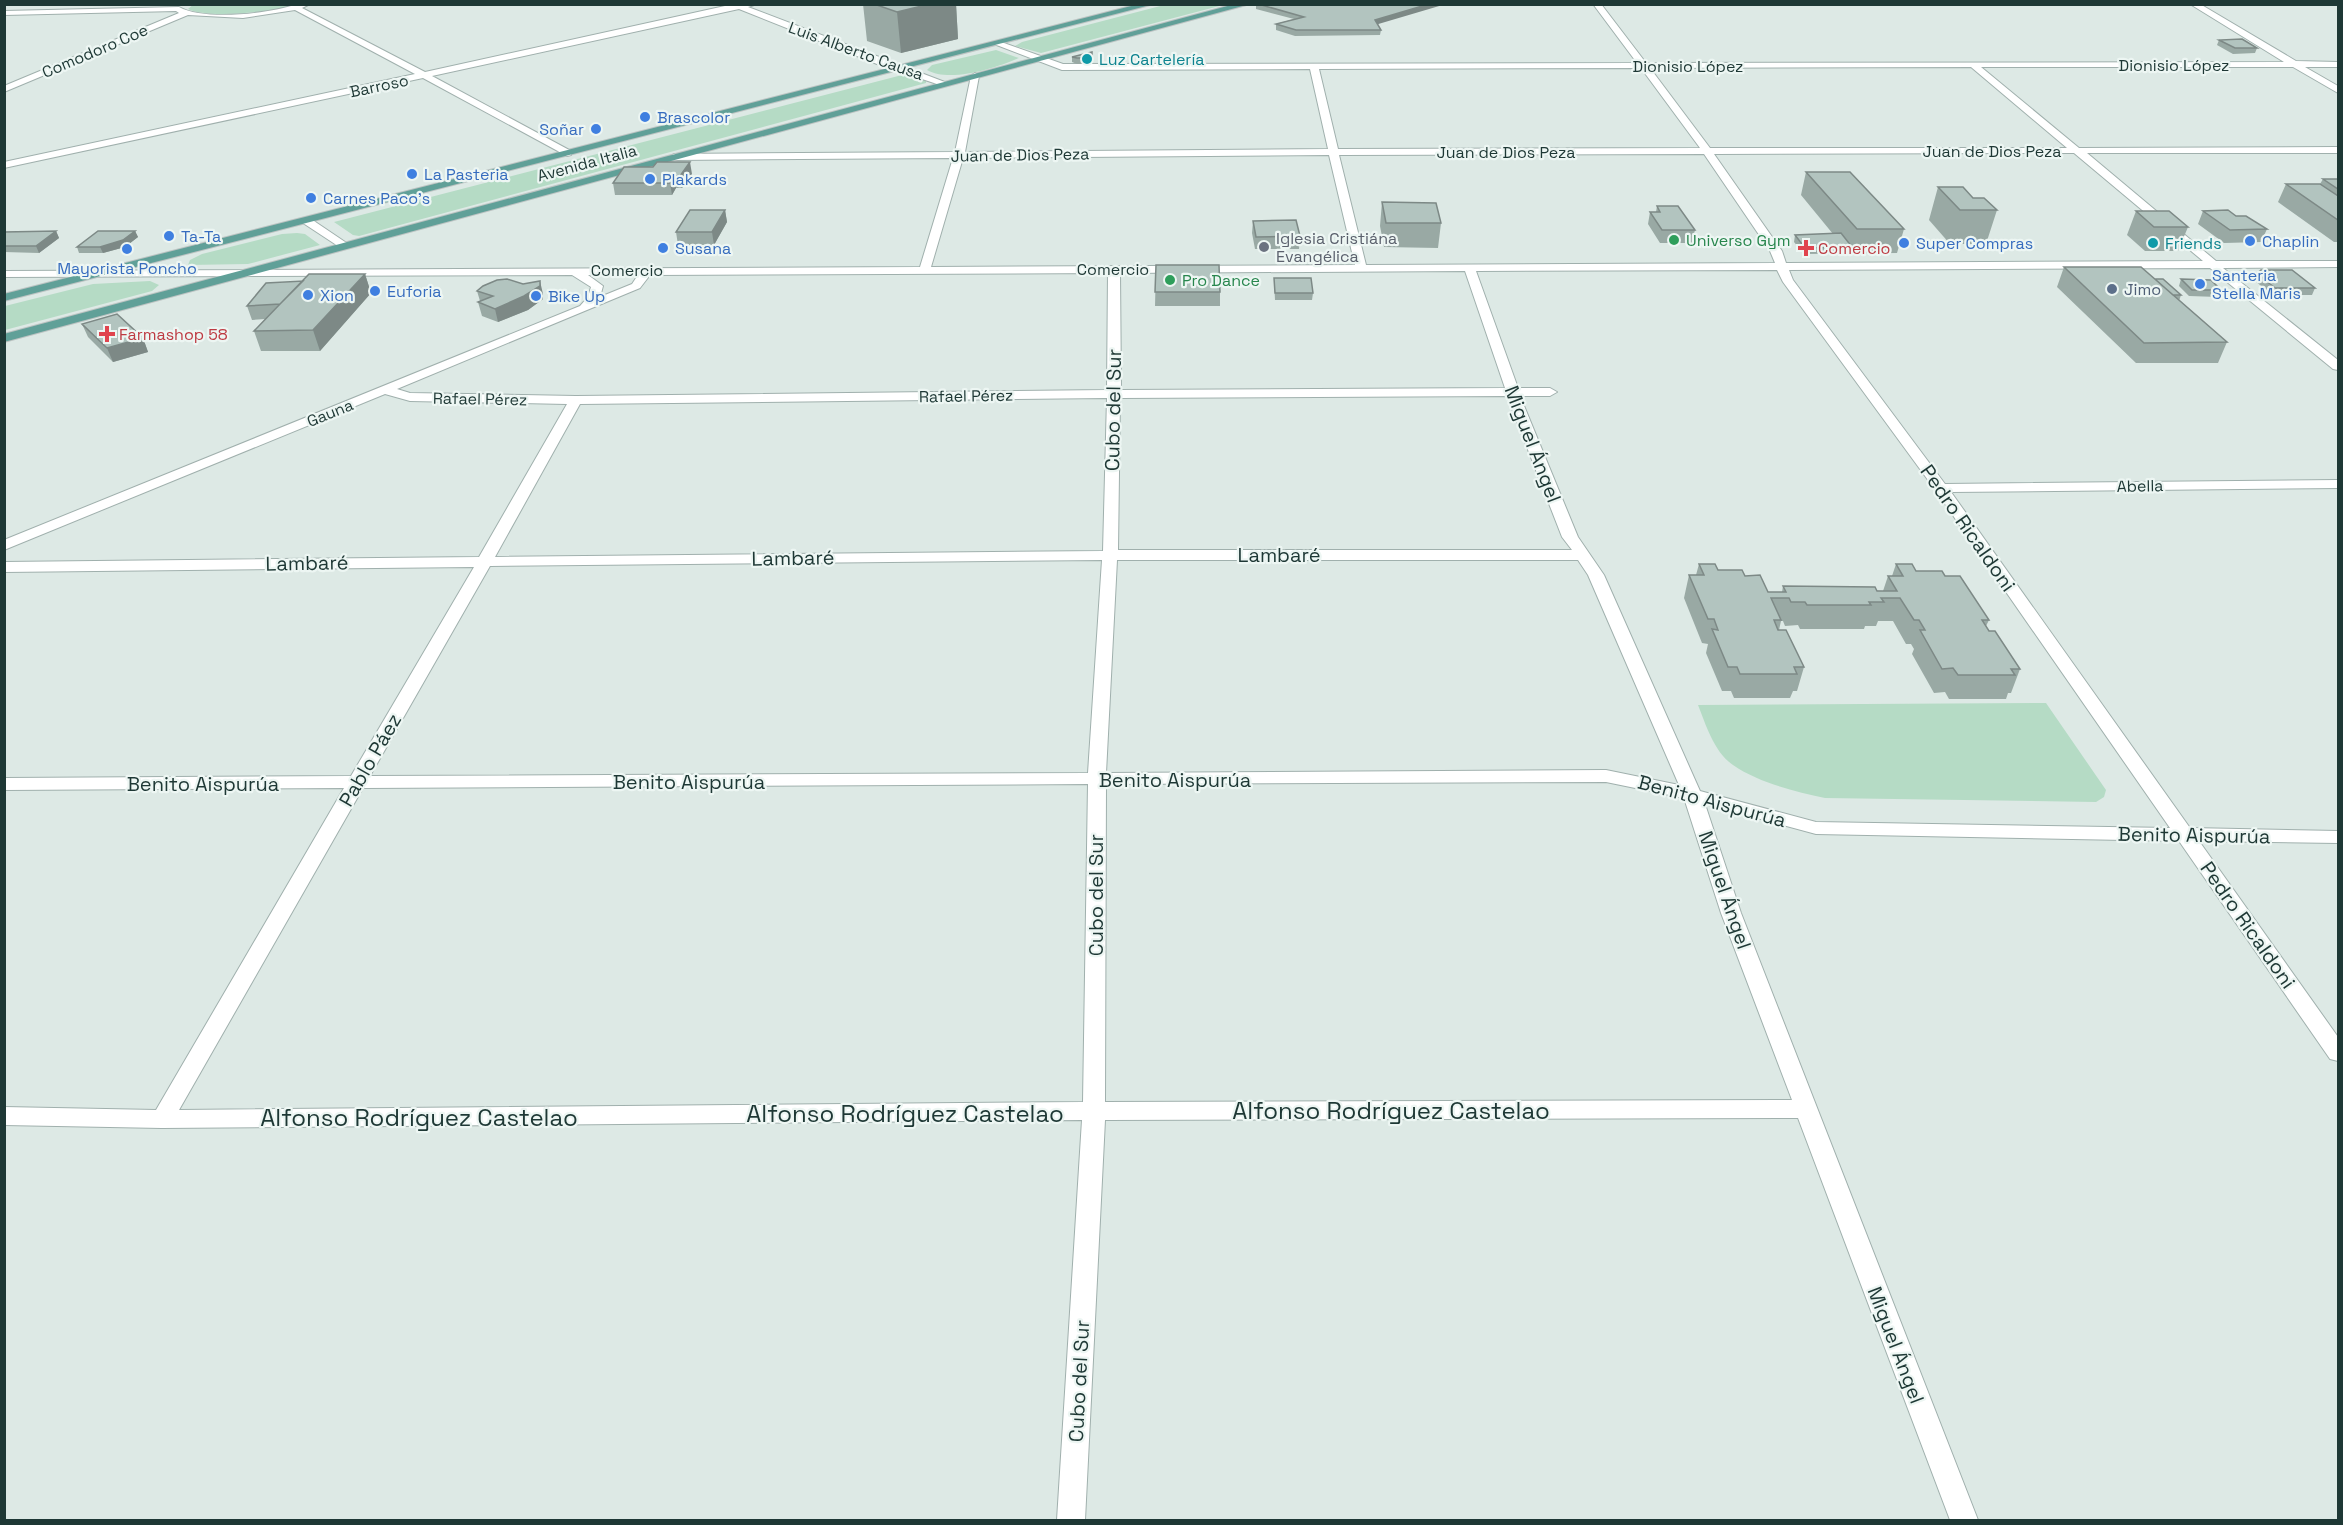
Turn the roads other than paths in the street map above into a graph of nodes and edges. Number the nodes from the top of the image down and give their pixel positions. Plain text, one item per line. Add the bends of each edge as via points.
1 (753, 4) edge
2 (1150, 4) edge
3 (1246, 4) edge
4 (1597, 4) edge
5 (2194, 4) edge
6 (301, 6) edge
7 (736, 6) edge
8 (184, 9) edge
9 (4, 13) edge
10 (998, 44) junction
11 (1039, 59) junction
12 (2295, 64) junction
13 (2338, 64) edge
14 (1973, 65) junction
15 (1644, 67) junction
16 (902, 68) junction
17 (1314, 68) junction
18 (426, 76) junction
19 (975, 76) junction
20 (946, 84) junction
21 (4, 89) edge
22 (2338, 90) edge
23 (2338, 150) edge
24 (1707, 151) junction
25 (2077, 151) junction
26 (1334, 152) junction
27 (567, 153) junction
28 (959, 156) junction
29 (674, 157) junction
30 (4, 165) edge
31 (307, 221) junction
32 (345, 246) junction
33 (2212, 264) junction
34 (2338, 264) edge
35 (1782, 266) junction
36 (1469, 267) junction
37 (1361, 268) junction
38 (925, 269) junction
39 (1114, 269) junction
40 (572, 270) junction
41 (647, 270) junction
42 (247, 272) junction
43 (103, 273) junction
44 (4, 274) edge
45 (4, 298) edge
46 (582, 309) junction
47 (4, 338) edge
48 (2338, 366) edge
49 (384, 390) junction
50 (1550, 392) dead end
51 (1114, 394) junction
52 (1513, 394) junction
53 (576, 400) junction
54 (2338, 484) edge
55 (1941, 488) junction
56 (4, 546) edge
57 (1110, 555) junction
58 (1582, 555) junction
59 (485, 561) junction
60 (4, 567) edge
61 (1097, 780) junction
62 (358, 783) junction
63 (4, 784) edge
64 (1692, 794) junction
65 (2183, 834) junction
66 (2338, 837) edge
67 (2338, 1053) edge
68 (1806, 1109) junction
69 (1094, 1111) junction
70 (4, 1116) edge
71 (162, 1119) junction
72 (1071, 1521) edge
73 (1964, 1521) edge

1 - 7 street, Barroso
2 - 10 main road, Avenida Italia
3 - 11 main road, Avenida Italia
4 - 15 street, Pedro Ricaldoni
5 - 12 street
6 - 8 street via 235,15
6 - 18 street
7 - 16 street, Luis Alberto Causa
7 - 18 street, Barroso
8 - 9 street
8 - 21 street, Comodoro Coe
10 - 11 street
10 - 16 main road, Avenida Italia
11 - 17 street, Dionisio López via 1062,67
11 - 19 main road, Avenida Italia
12 - 13 street, Dionisio López
12 - 14 street, Dionisio López
12 - 22 street
14 - 15 street, Dionisio López
14 - 25 street
15 - 17 street, Dionisio López
15 - 24 street, Pedro Ricaldoni
16 - 20 street, Luis Alberto Causa
16 - 27 main road, Avenida Italia
17 - 26 street
18 - 27 street
18 - 30 street, Barroso
19 - 20 main road, Avenida Italia
19 - 28 street
20 - 29 main road, Avenida Italia
23 - 25 street, Juan de Dios Peza
24 - 25 street, Juan de Dios Peza
24 - 26 street, Juan de Dios Peza
24 - 35 street, Pedro Ricaldoni via 1776,251
25 - 33 street
26 - 28 street, Juan de Dios Peza
26 - 37 street
27 - 31 main road, Avenida Italia
28 - 29 street, Juan de Dios Peza
28 - 38 street
29 - 32 main road, Avenida Italia
31 - 32 street
31 - 43 main road, Avenida Italia
32 - 42 main road, Avenida Italia
33 - 34 street, Comercio
33 - 35 street, Comercio
33 - 48 street
35 - 36 street, Comercio
35 - 55 street, Pedro Ricaldoni via 1787,280
36 - 37 street, Comercio
36 - 52 street, Miguel Ángel
37 - 39 street, Comercio
38 - 39 street, Comercio
38 - 41 street, Comercio
39 - 51 street, Cubo del Sur
40 - 41 street, Comercio
40 - 42 street, Comercio
40 - 46 street via 597,286 594,298
41 - 46 street, Gauna via 636,286
42 - 43 street, Comercio
42 - 47 main road, Avenida Italia
43 - 44 street, Comercio
43 - 45 main road, Avenida Italia
46 - 49 street, Gauna
49 - 53 street, Rafael Pérez via 421,398
49 - 56 street, Gauna
50 - 52 street, Rafael Pérez
51 - 52 street, Rafael Pérez
51 - 53 street, Rafael Pérez
51 - 57 street, Cubo del Sur
52 - 58 street, Miguel Ángel via 1570,537
53 - 59 street, Pablo Páez
54 - 55 street, Abella
55 - 65 street, Pedro Ricaldoni
57 - 58 street, Lambaré
57 - 59 street, Lambaré
57 - 61 street, Cubo del Sur
58 - 64 street, Miguel Ángel via 1596,575
59 - 60 street, Lambaré
59 - 62 street, Pablo Páez
61 - 62 street, Benito Aispurúa
61 - 64 street, Benito Aispurúa via 1606,776
61 - 69 street, Cubo del Sur
62 - 63 street, Benito Aispurúa
62 - 71 street, Pablo Páez
64 - 65 street, Benito Aispurúa via 1816,828
64 - 68 street, Miguel Ángel via 1731,913
65 - 66 street, Benito Aispurúa
65 - 67 street, Pedro Ricaldoni
68 - 69 street, Alfonso Rodríguez Castelao
68 - 73 street, Miguel Ángel
69 - 71 street, Alfonso Rodríguez Castelao
69 - 72 street, Cubo del Sur
70 - 71 street, Alfonso Rodríguez Castelao

